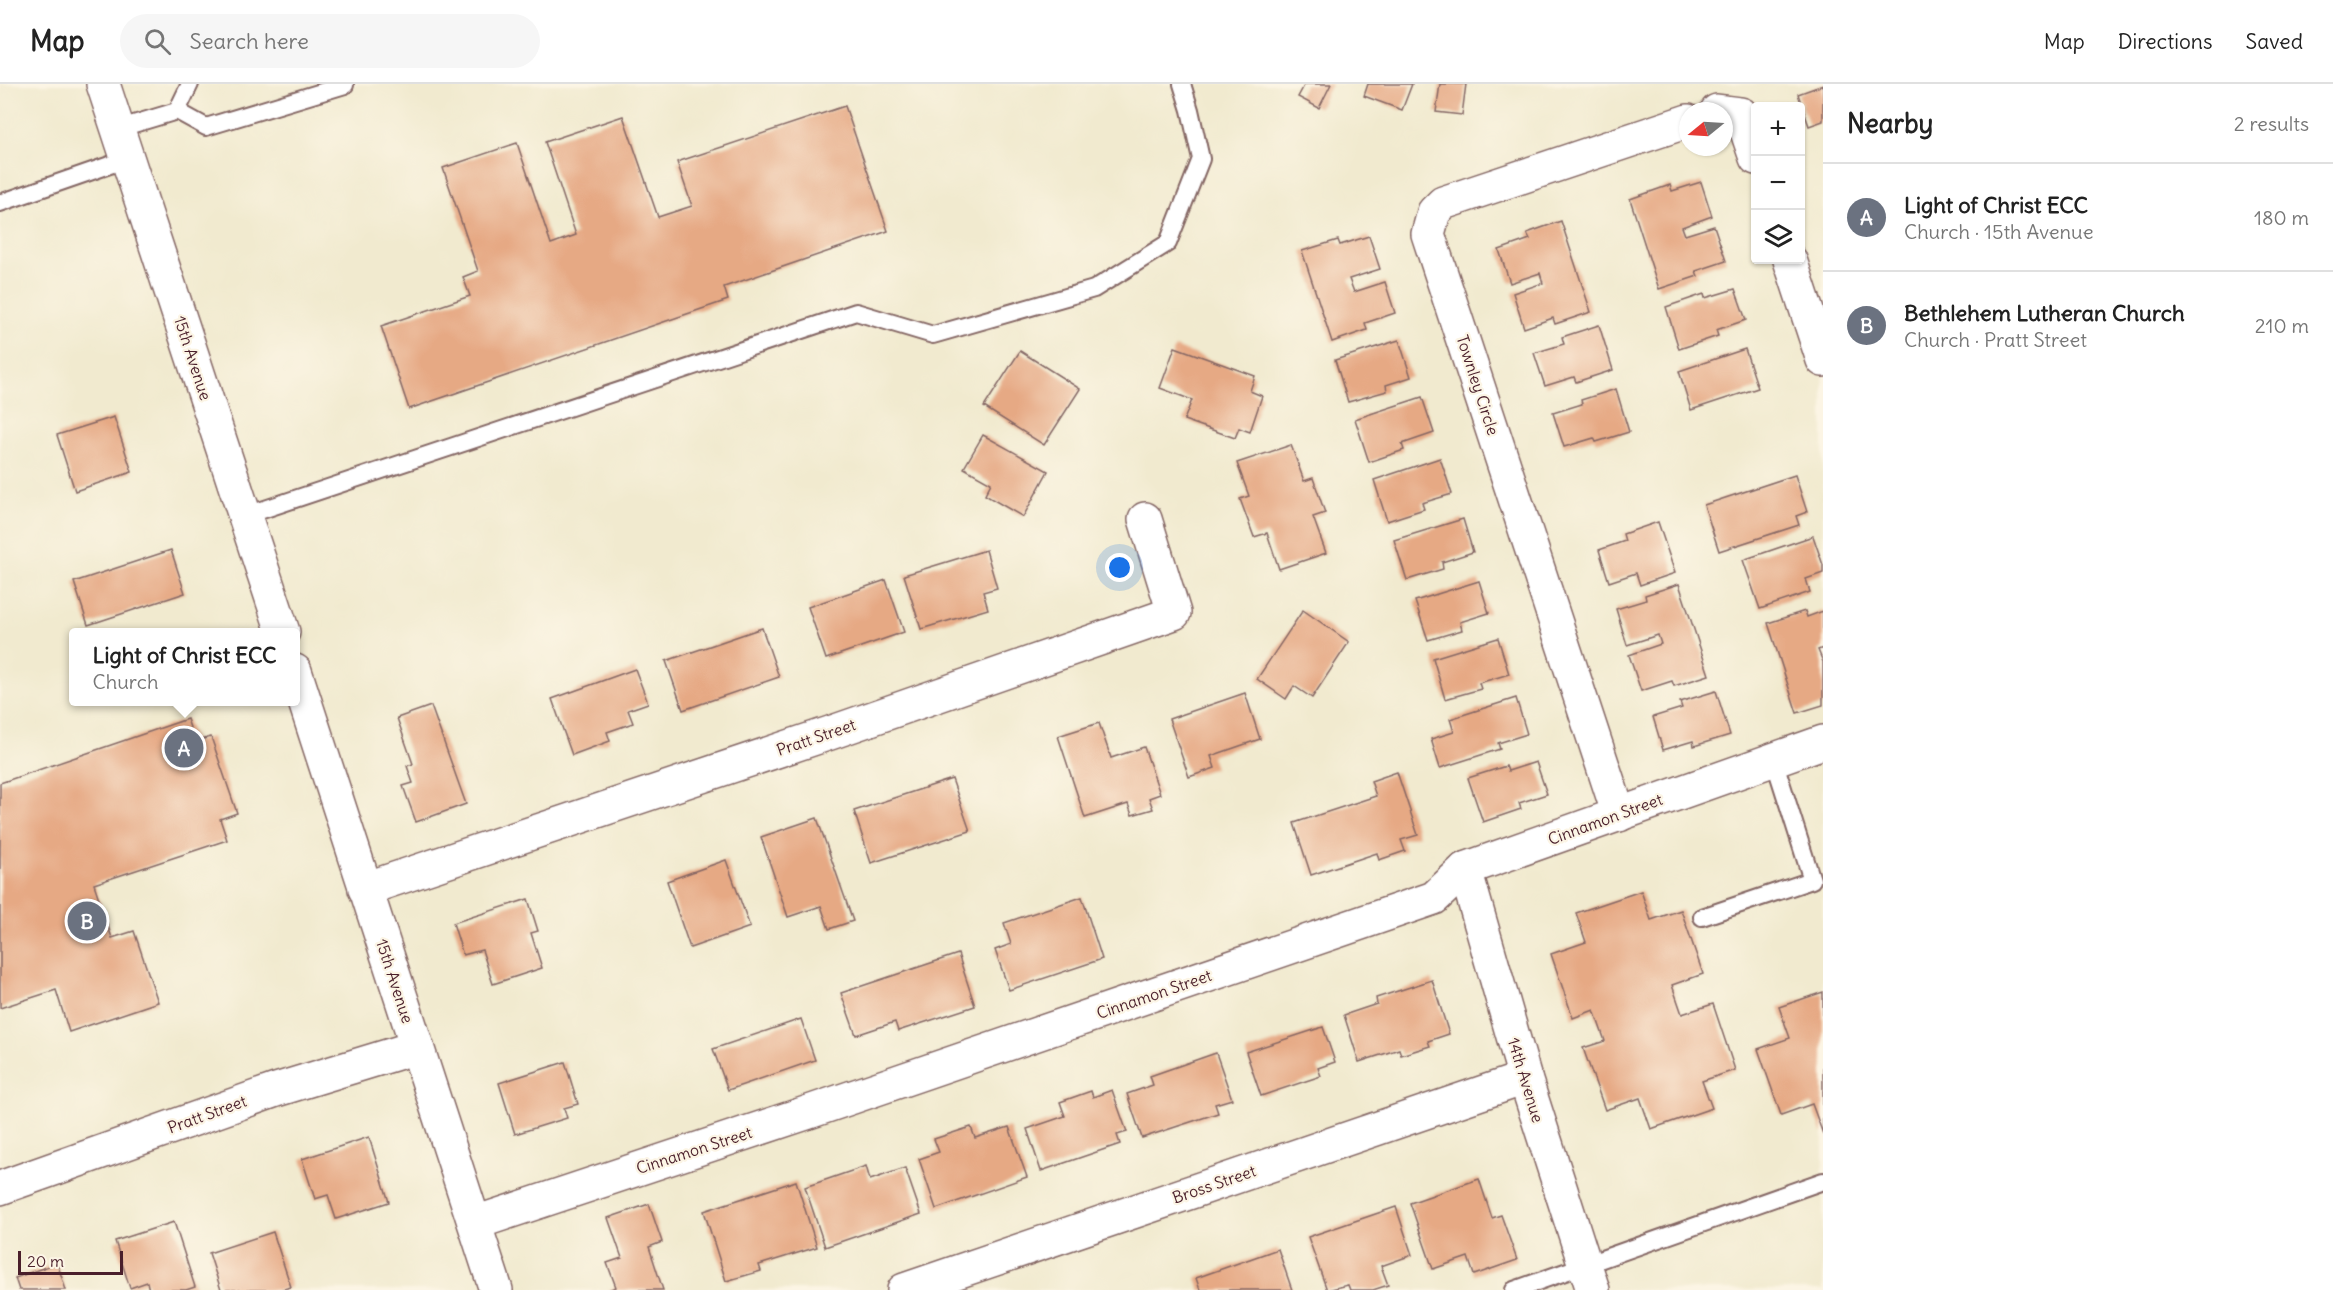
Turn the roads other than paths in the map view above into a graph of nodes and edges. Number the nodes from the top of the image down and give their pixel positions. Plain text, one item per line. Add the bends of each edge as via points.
1 (103, 84) edge
2 (190, 84) edge
3 (1182, 84) edge
4 (345, 85) edge
5 (177, 111) junction
6 (1733, 113) edge
7 (1679, 124) edge
8 (122, 144) junction
9 (1754, 156) edge
10 (0, 202) edge
11 (1791, 264) edge
12 (1823, 360) edge
13 (244, 516) junction
14 (1145, 519) dead end
15 (281, 628) edge
16 (300, 687) edge
17 (1823, 742) edge
18 (1774, 760) junction
19 (1619, 815) junction
20 (1465, 869) junction
21 (1817, 878) edge
22 (365, 889) junction
23 (1702, 917) dead end
24 (417, 1047) junction
25 (1525, 1078) junction
26 (1823, 1180) edge
27 (0, 1188) edge
28 (475, 1224) junction
29 (1589, 1278) edge
30 (496, 1290) edge
31 (904, 1290) edge
32 (1514, 1290) edge

1 - 8 street, 15th Avenue
2 - 5 lane
3 - 13 lane via 1201,159 1168,243 1094,289 933,335 856,312
4 - 5 lane via 206,126
5 - 8 lane
6 - 9 street via 1741,114
7 - 19 street, Townley Circle via 1443,203 1434,212 1428,234
8 - 10 lane
8 - 13 street, 15th Avenue
11 - 12 street
13 - 15 street, 15th Avenue
14 - 22 street, Pratt Street via 1174,613
16 - 22 street, 15th Avenue
17 - 18 street, Cinnamon Street
18 - 19 street, Cinnamon Street
18 - 21 lane
19 - 20 street, Cinnamon Street
20 - 25 street, 14th Avenue
20 - 28 street, Cinnamon Street via 1434,898
21 - 23 lane
22 - 24 street, 15th Avenue
24 - 27 street, Pratt Street via 276,1090
24 - 28 street, 15th Avenue
25 - 29 street, 14th Avenue
25 - 31 street, Bross Street
26 - 29 lane
28 - 30 street, 15th Avenue
29 - 32 lane

